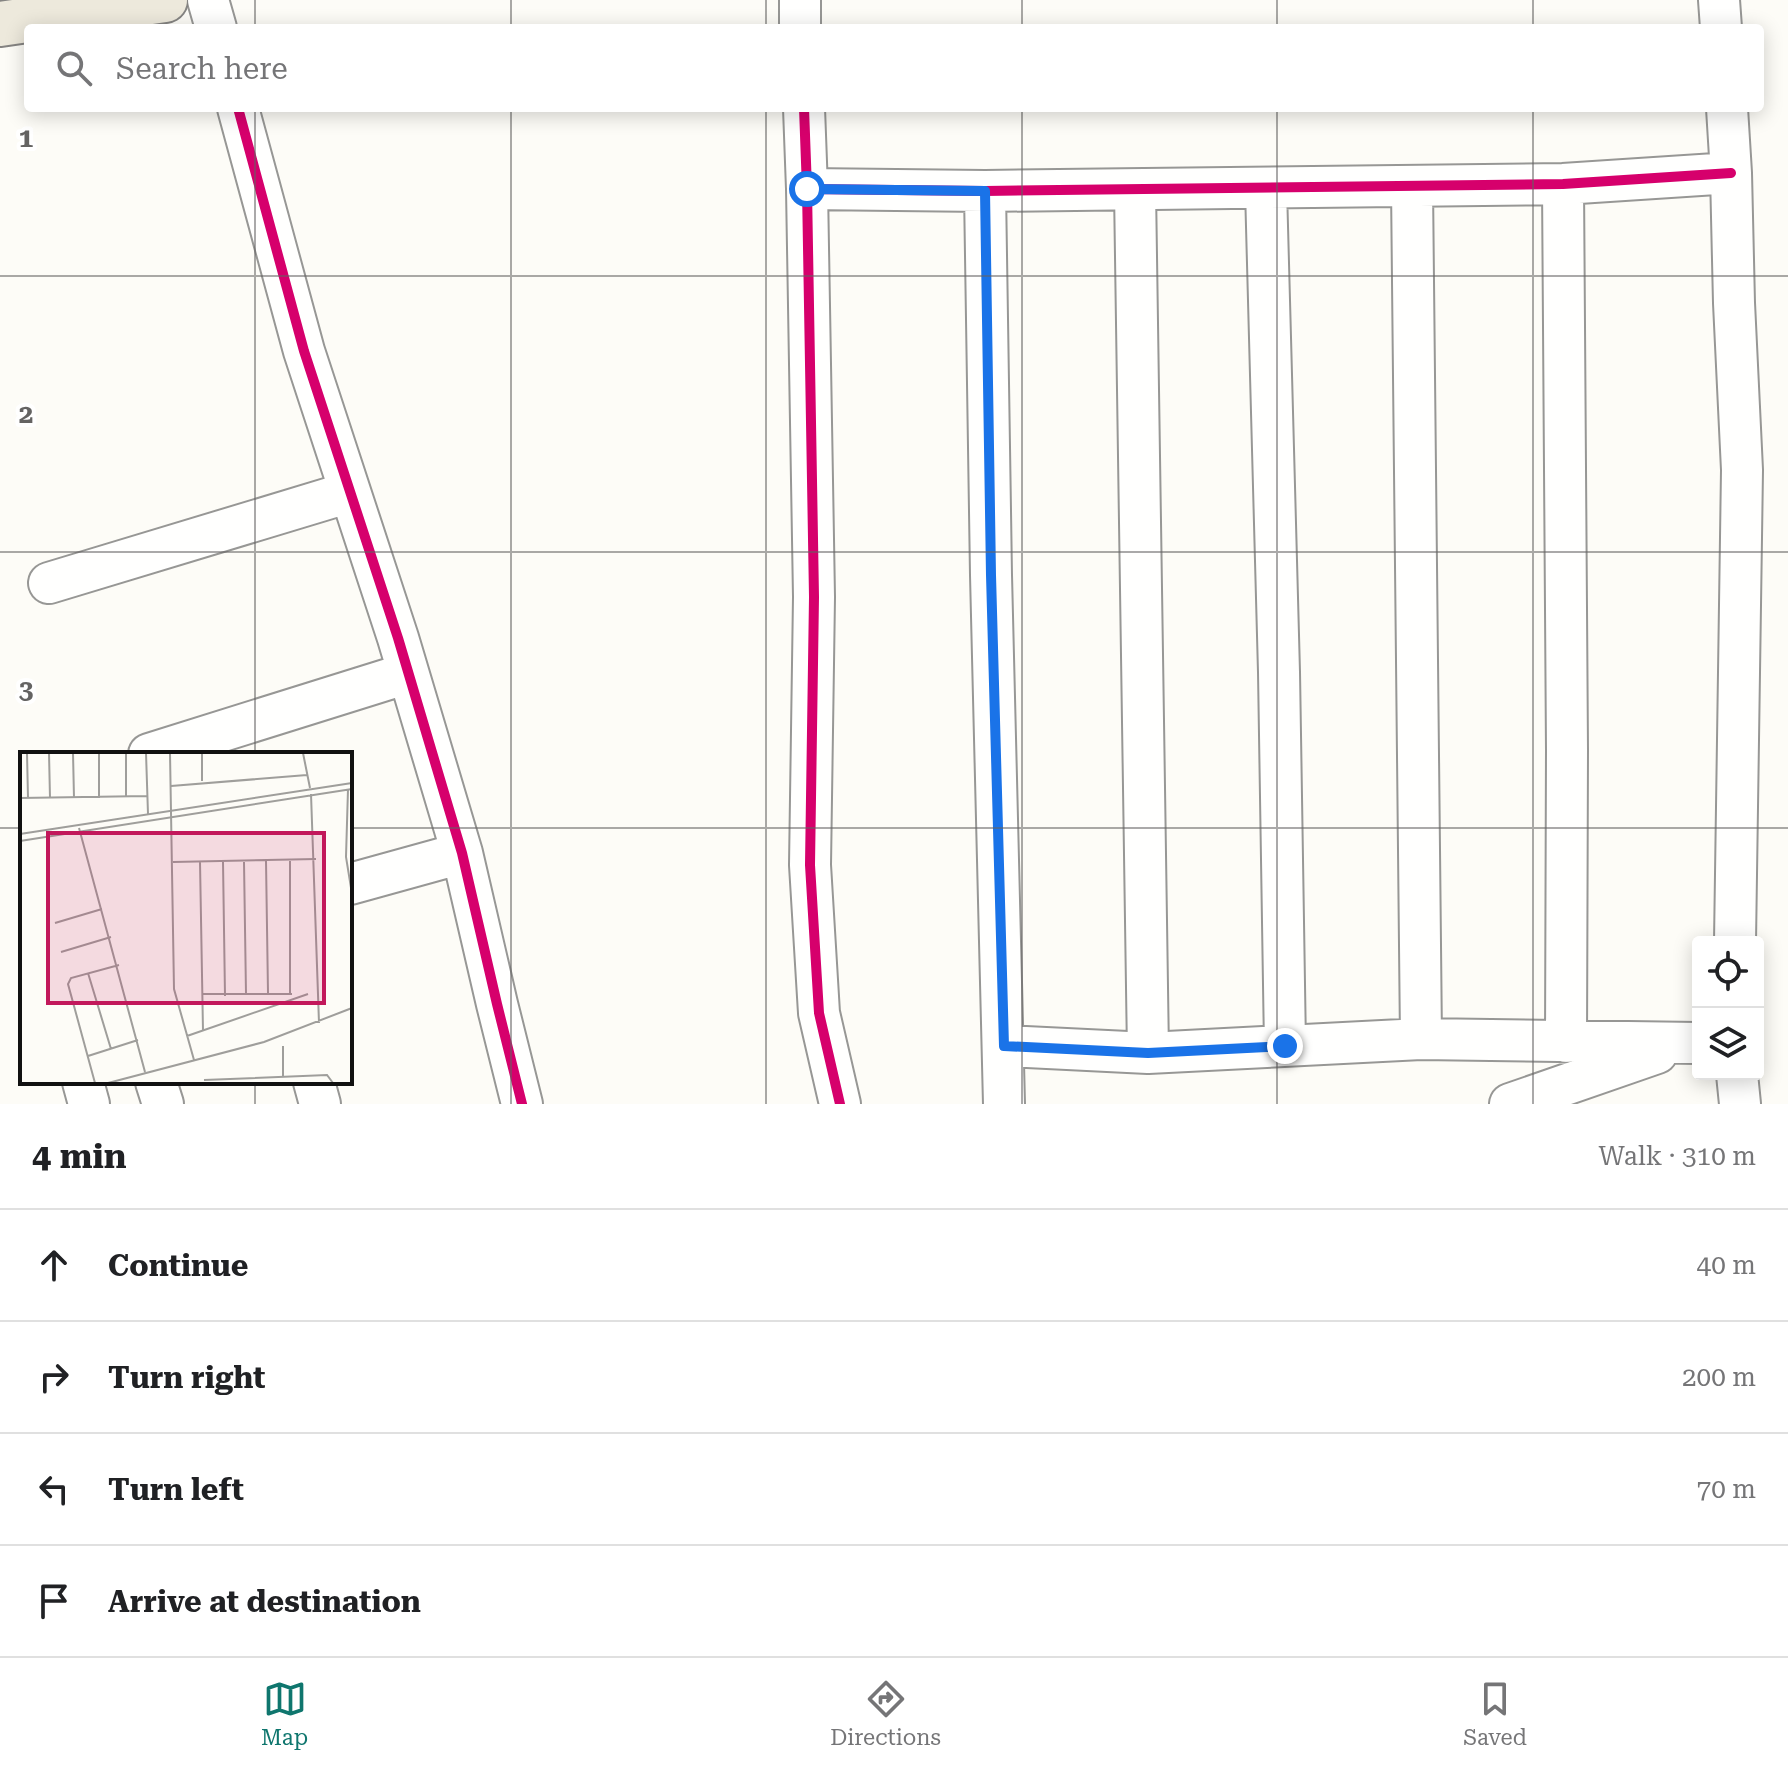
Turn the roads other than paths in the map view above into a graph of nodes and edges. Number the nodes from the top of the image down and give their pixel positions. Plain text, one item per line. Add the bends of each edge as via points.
1 (165, 0) edge
2 (208, 0) edge
3 (800, 0) edge
4 (1719, 0) edge
5 (0, 24) edge
6 (215, 24) edge
7 (800, 24) edge
8 (1721, 24) edge
9 (239, 112) edge
10 (804, 112) edge
11 (1727, 112) edge
12 (1731, 173) junction
13 (1563, 184) junction
14 (1412, 186) junction
15 (807, 189) junction
16 (1266, 189) junction
17 (1135, 190) junction
18 (985, 191) junction
19 (350, 492) junction
20 (49, 583) dead end
21 (408, 673) junction
22 (155, 752) edge
23 (462, 853) junction
24 (352, 883) edge
25 (1735, 936) edge
26 (1421, 1039) junction
27 (1566, 1042) junction
28 (1691, 1043) edge
29 (1004, 1046) junction
30 (1285, 1046) junction
31 (1148, 1053) junction
32 (1738, 1080) edge
33 (84, 1084) edge
34 (157, 1084) edge
35 (315, 1084) edge
36 (89, 1104) edge
37 (163, 1104) edge
38 (320, 1104) edge
39 (522, 1104) edge
40 (840, 1104) edge
41 (1004, 1104) edge
42 (1510, 1104) edge
43 (1740, 1104) edge

1 - 5 main road
2 - 6 street
3 - 7 street
4 - 8 street
9 - 19 street via 304,351
10 - 15 street
11 - 12 street
12 - 13 street
12 - 25 street via 1742,470
13 - 14 street
13 - 27 street
14 - 16 street
14 - 26 street
15 - 18 street
15 - 40 street via 814,597 810,865 819,1013
16 - 17 street
16 - 30 street
17 - 18 street
17 - 31 street
18 - 29 street
19 - 20 street
19 - 21 street
21 - 22 street
21 - 23 street
23 - 24 street
23 - 39 street
26 - 27 street
26 - 30 street
27 - 28 street
28 - 42 street
29 - 31 street
29 - 41 street
30 - 31 street
32 - 43 street
33 - 36 street
34 - 37 street
35 - 38 street

